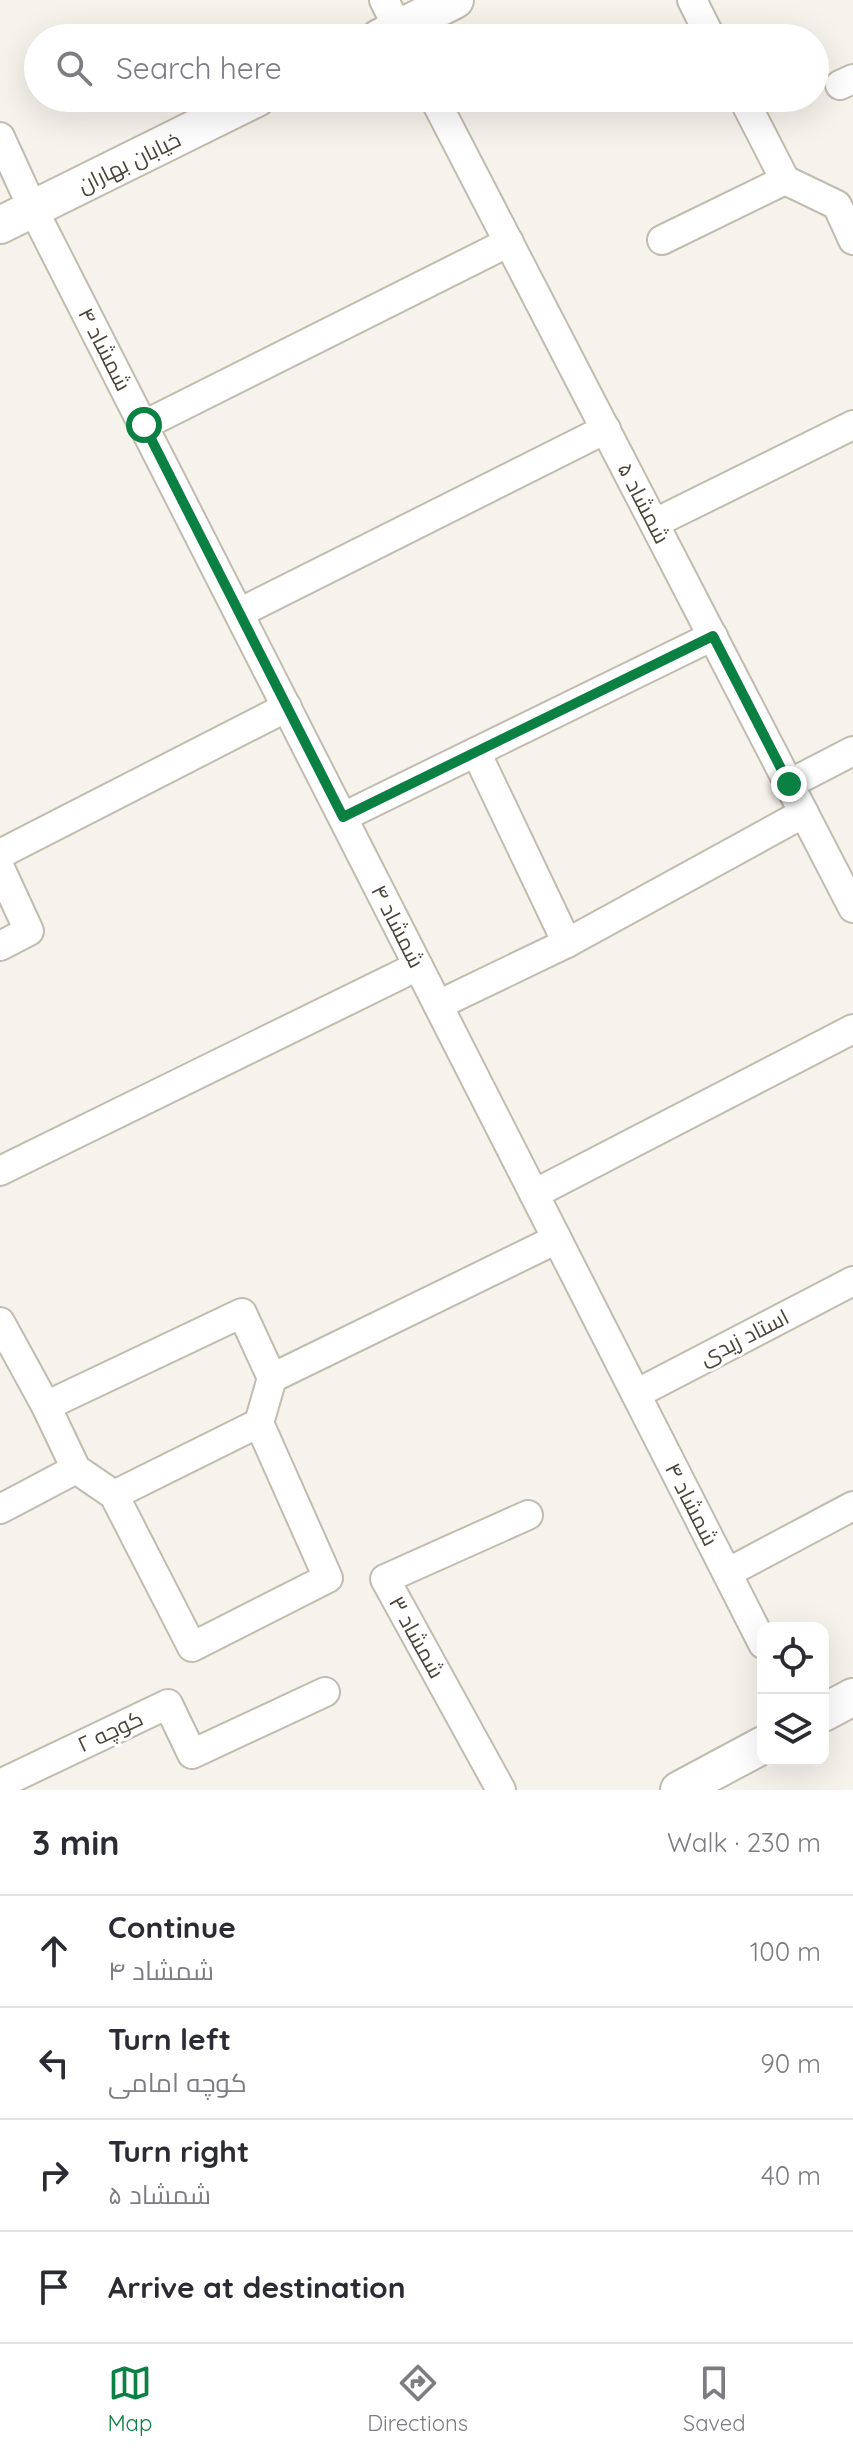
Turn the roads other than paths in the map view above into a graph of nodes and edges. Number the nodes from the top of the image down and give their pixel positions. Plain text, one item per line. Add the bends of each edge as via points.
1 (455, 0) edge
2 (692, 0) edge
3 (396, 24) edge
4 (704, 24) edge
5 (229, 112) edge
6 (441, 112) edge
7 (750, 112) edge
8 (0, 137) edge
9 (785, 180) junction
10 (845, 201) edge
11 (33, 209) junction
12 (0, 225) edge
13 (662, 240) dead end
14 (853, 240) edge
15 (509, 242) junction
16 (144, 425) junction
17 (853, 425) edge
18 (606, 429) junction
19 (655, 523) junction
20 (239, 613) junction
21 (713, 636) junction
22 (287, 707) junction
23 (853, 751) edge
24 (476, 752) junction
25 (789, 784) junction
26 (804, 813) junction
27 (343, 817) junction
28 (0, 854) edge
29 (0, 868) edge
30 (853, 908) edge
31 (567, 943) junction
32 (0, 946) edge
33 (418, 966) junction
34 (438, 1005) junction
35 (853, 1029) edge
36 (0, 1171) edge
37 (534, 1194) junction
38 (557, 1239) junction
39 (853, 1281) edge
40 (0, 1323) edge
41 (272, 1378) junction
42 (636, 1394) junction
43 (46, 1406) junction
44 (259, 1423) junction
45 (76, 1469) junction
46 (114, 1495) junction
47 (853, 1506) edge
48 (0, 1509) edge
49 (528, 1515) dead end
50 (727, 1573) junction
51 (757, 1632) edge
52 (325, 1692) dead end
53 (853, 1697) edge
54 (829, 1710) edge
55 (757, 1748) edge
56 (0, 1784) edge
57 (501, 1790) edge
58 (679, 1790) edge

1 - 3 street
2 - 4 street
5 - 11 street, خیابان بهاران
6 - 15 street, شمشاد ۵
7 - 9 street
8 - 11 street, شمشاد ۴
9 - 10 street
9 - 13 street
10 - 14 street
11 - 12 street, خیابان بهاران
11 - 16 street, شمشاد ۴
15 - 16 street
15 - 18 street, شمشاد ۵
16 - 20 street, شمشاد ۴
17 - 19 street
18 - 19 street, شمشاد ۵
18 - 20 street
19 - 21 street, شمشاد ۵
20 - 22 street, شمشاد ۴
21 - 24 street
21 - 25 street, شمشاد ۵
22 - 27 street, شمشاد ۴
22 - 28 street
23 - 25 street
24 - 27 street
24 - 31 street
25 - 26 street, شمشاد ۵
26 - 30 street, شمشاد ۵
26 - 31 street
27 - 33 street, شمشاد ۴
29 - 32 street via 29,931
31 - 34 street
33 - 34 street, شمشاد ۴
33 - 36 street
34 - 37 street, شمشاد ۴
35 - 37 street
37 - 38 street, شمشاد ۴
38 - 41 street
38 - 42 street, شمشاد ۴
39 - 42 street, استاد زیدی
40 - 43 street
41 - 43 street via 242,1313
41 - 44 street
42 - 50 street, شمشاد ۴
43 - 45 street
44 - 46 street
44 - 46 street via 328,1578 192,1647
45 - 46 street
45 - 48 street
47 - 50 street
49 - 57 street, شمشاد ۳ via 385,1579
50 - 51 street, شمشاد ۴
52 - 56 street, کوچه ۲ via 192,1754 168,1704
53 - 54 street
55 - 58 street

